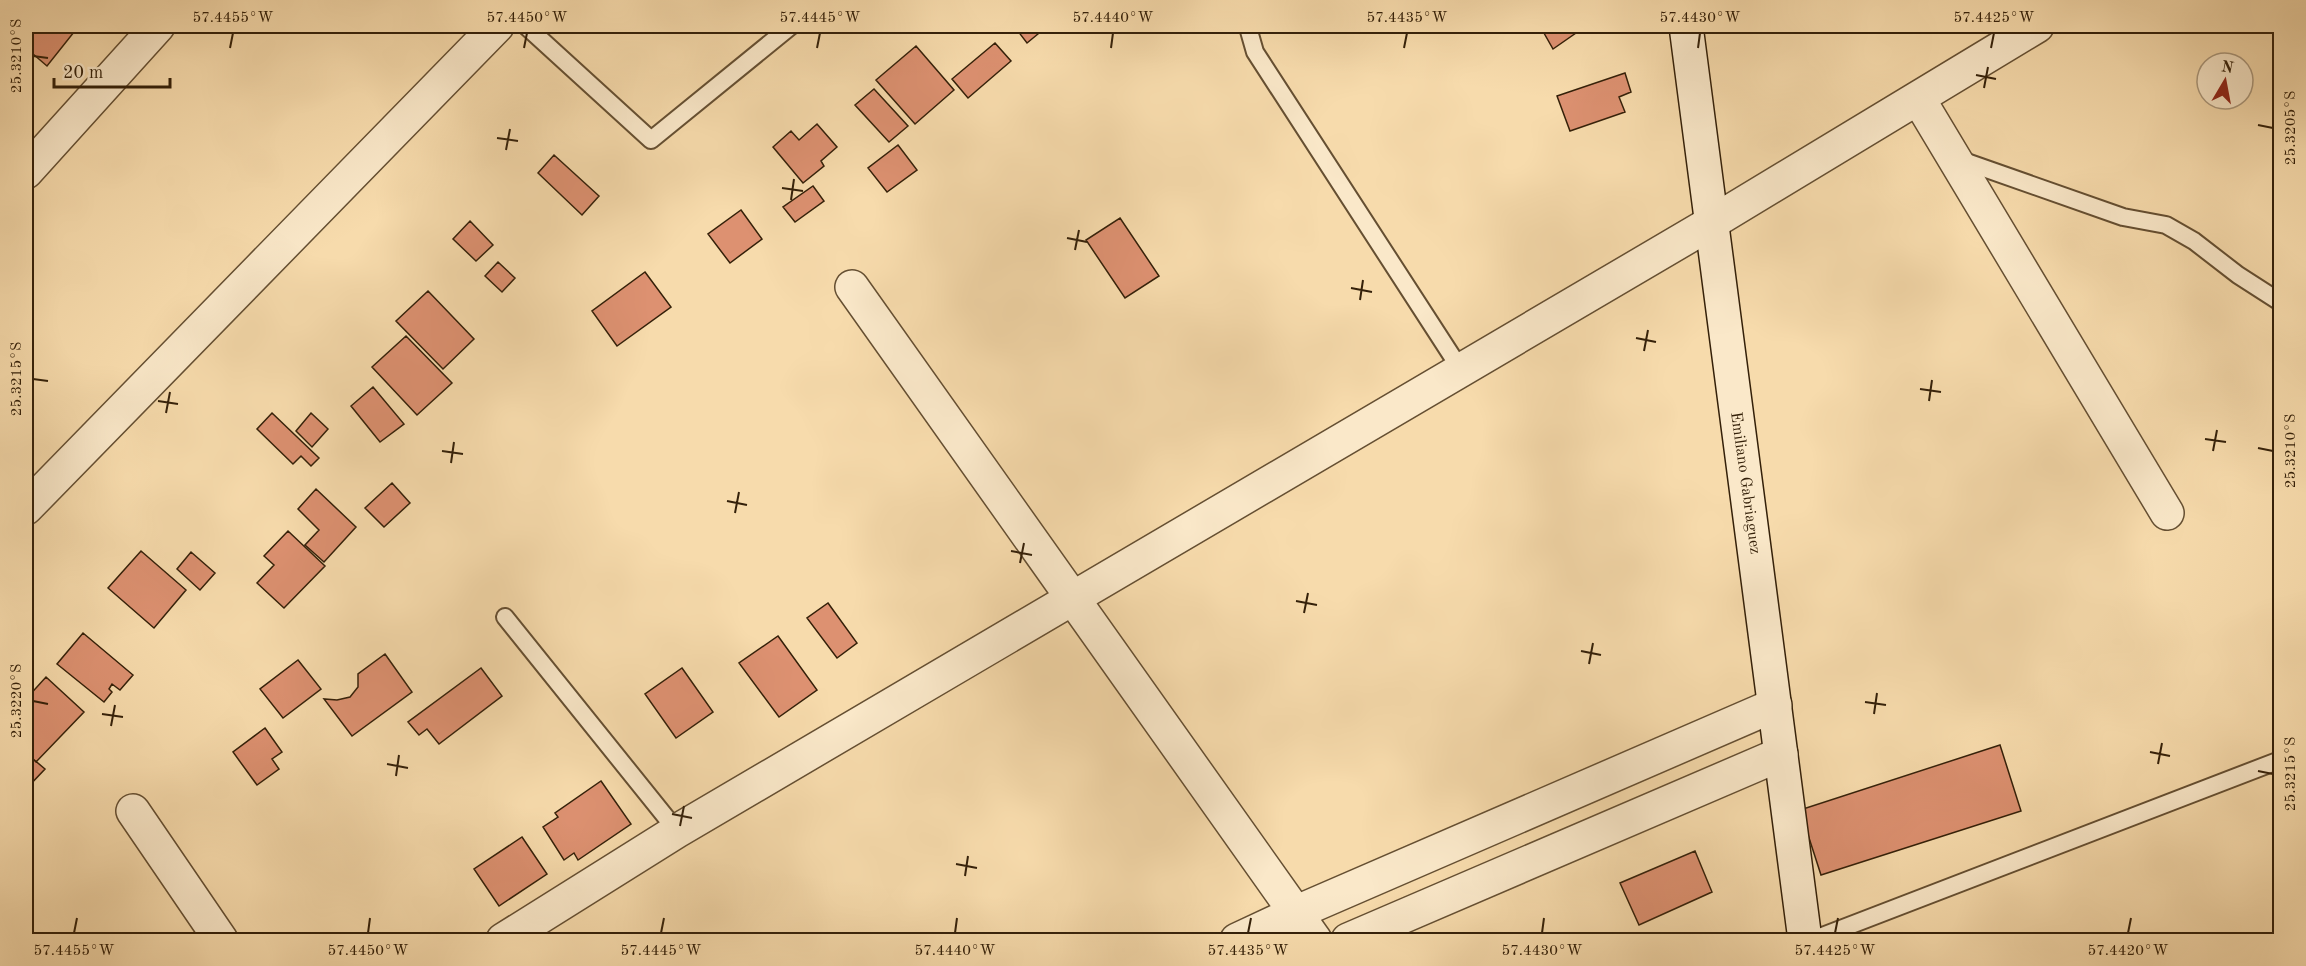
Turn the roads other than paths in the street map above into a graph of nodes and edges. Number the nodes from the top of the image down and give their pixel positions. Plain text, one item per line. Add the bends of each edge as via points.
1 (158, 26) edge
2 (497, 26) edge
3 (526, 26) edge
4 (791, 26) edge
5 (1250, 26) edge
6 (1686, 26) edge
7 (2037, 26) edge
8 (1918, 98) junction
9 (1954, 158) junction
10 (26, 172) edge
11 (1711, 223) junction
12 (852, 287) dead end
13 (2280, 302) edge
14 (1461, 370) junction
15 (26, 508) edge
16 (2167, 513) dead end
17 (1073, 598) junction
18 (505, 617) dead end
19 (1775, 705) junction
20 (1781, 754) junction
21 (2280, 760) edge
22 (133, 811) dead end
23 (677, 831) junction
24 (1295, 913) junction
25 (220, 940) edge
26 (503, 940) edge
27 (1236, 940) edge
28 (1315, 940) edge
29 (1348, 940) edge
30 (1805, 940) edge
31 (1812, 940) edge

1 - 10 street
2 - 15 street
3 - 4 lane via 651,140
5 - 14 lane via 1255,52
6 - 11 street, Emiliano Gabriaguez
7 - 8 street
8 - 9 street
8 - 11 street
9 - 13 lane via 2123,217 2166,225
9 - 16 street
11 - 14 street
11 - 19 street, Emiliano Gabriaguez
12 - 17 street
14 - 17 street
17 - 23 street
17 - 24 street
18 - 23 lane
19 - 20 street, Emiliano Gabriaguez
19 - 24 street
20 - 29 street
20 - 30 street, Emiliano Gabriaguez
21 - 31 lane
22 - 25 street
23 - 26 street
24 - 27 street
24 - 28 street

